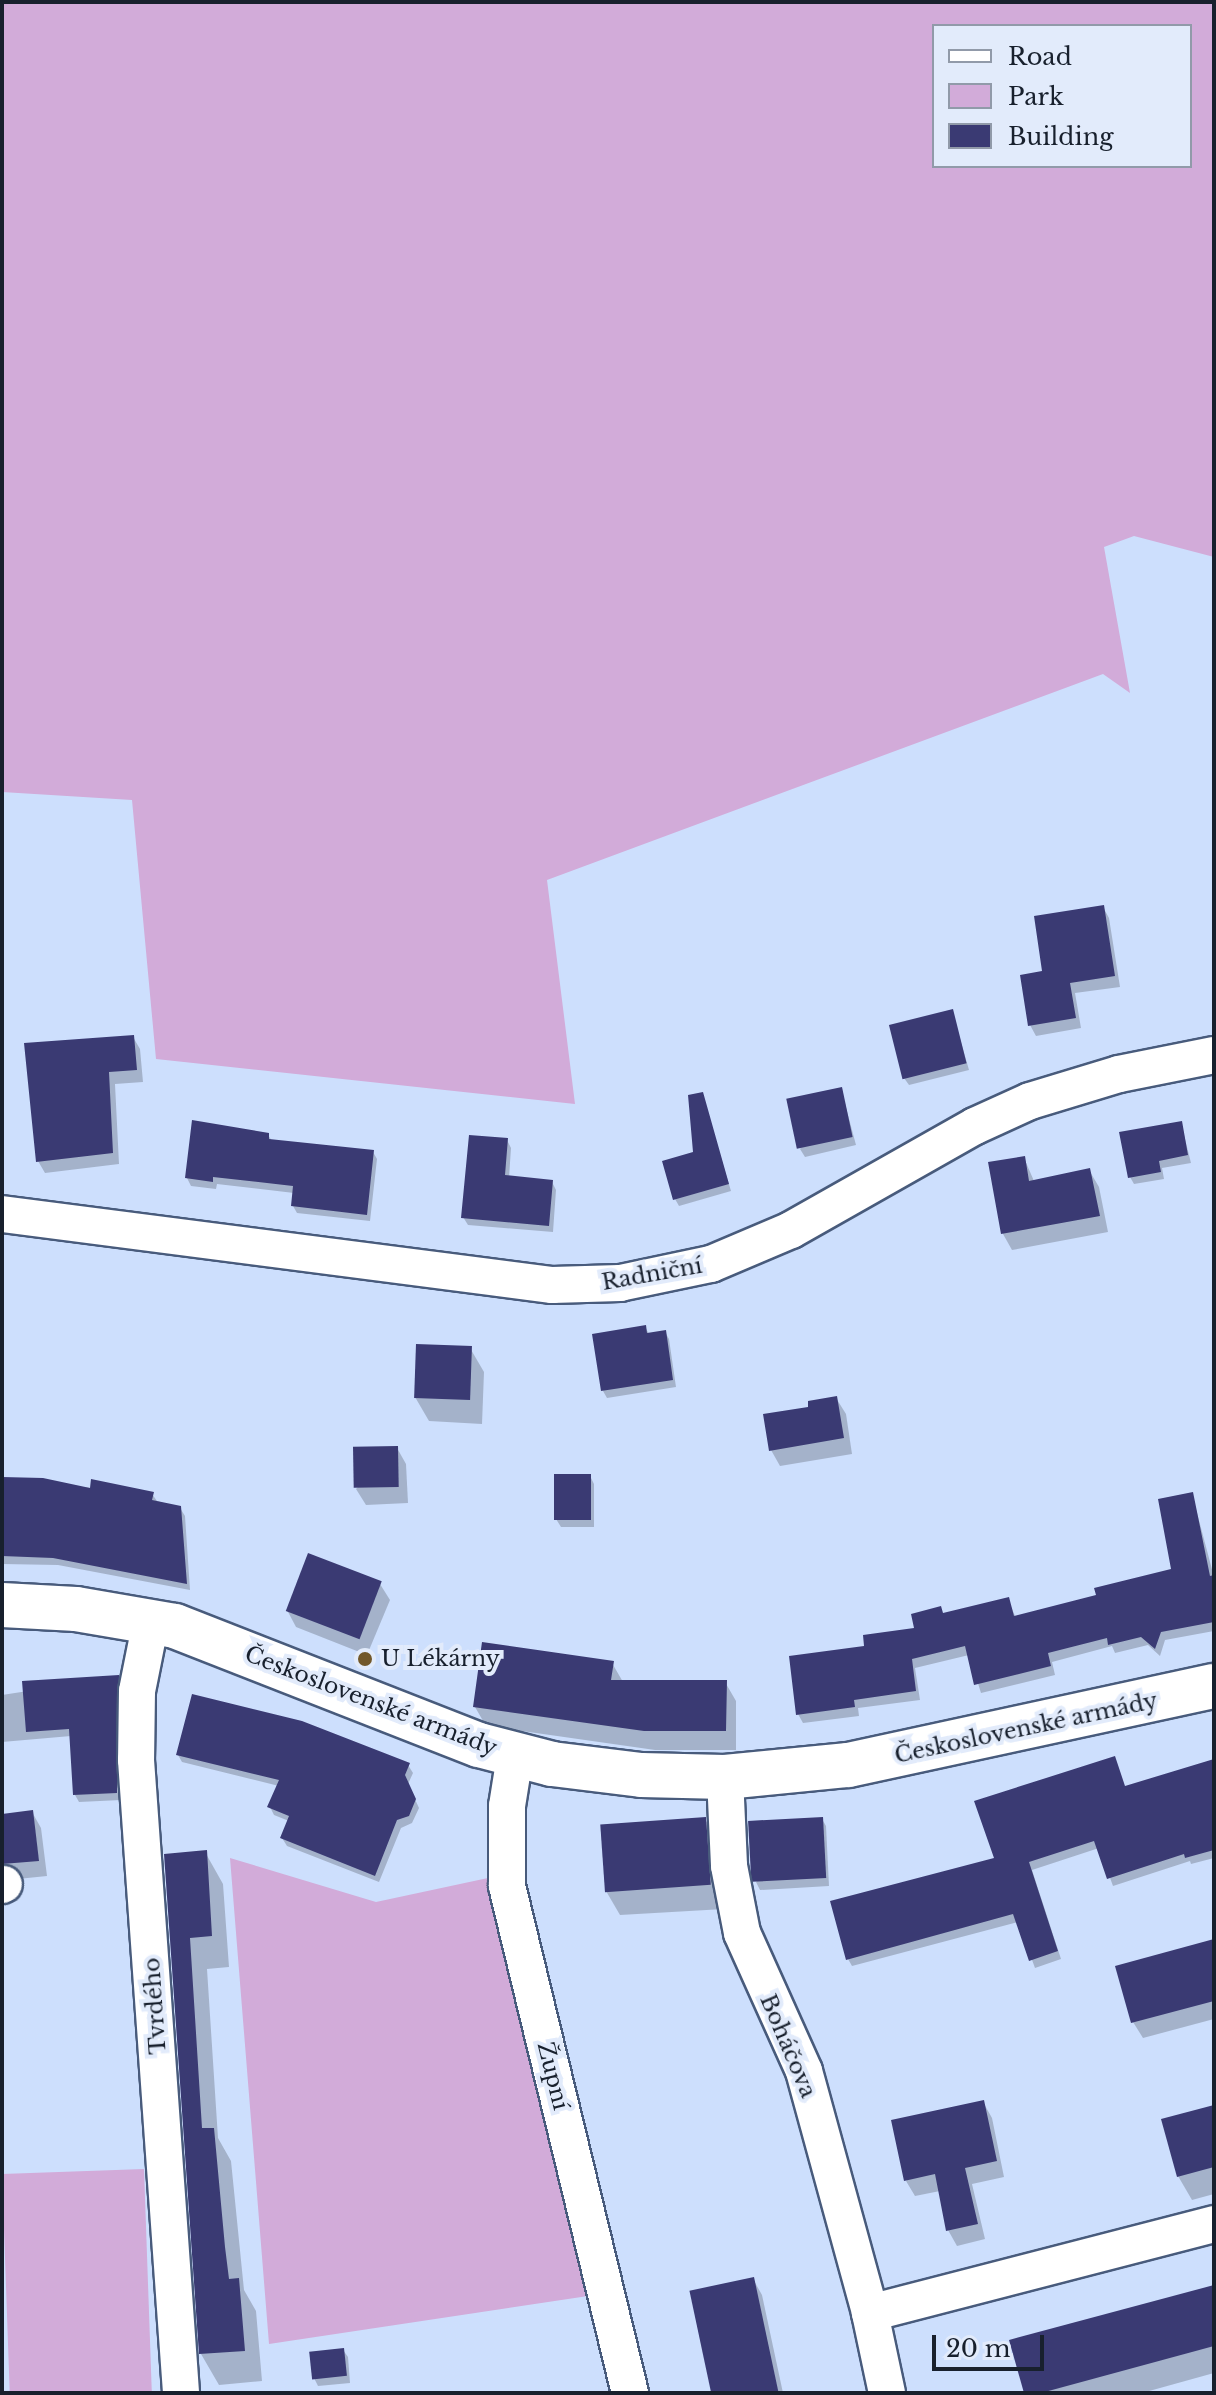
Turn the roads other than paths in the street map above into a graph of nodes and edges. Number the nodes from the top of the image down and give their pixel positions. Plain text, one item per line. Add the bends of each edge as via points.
1 (1214, 1055) edge
2 (2, 1214) edge
3 (2, 1605) edge
4 (151, 1621) junction
5 (1214, 1686) edge
6 (515, 1756) junction
7 (725, 1777) junction
8 (1214, 2224) edge
9 (870, 2313) junction
10 (181, 2393) edge
11 (630, 2393) edge
12 (887, 2393) edge

1 - 2 street, Radniční via 1119,1074 1030,1101 975,1126 791,1230 711,1264 620,1283 552,1285
3 - 4 street, Československé armády
4 - 6 street, Československé armády via 199,1634 432,1729
4 - 10 street, Tvrdého via 137,1691 136,1760
5 - 7 street, Československé armády via 902,1756
6 - 7 street, Československé armády via 610,1773
6 - 11 street, Župní via 507,1806 507,1886
7 - 9 street, Boháčova via 729,1866 742,1933 804,2071
8 - 9 street
9 - 12 street, Boháčova

